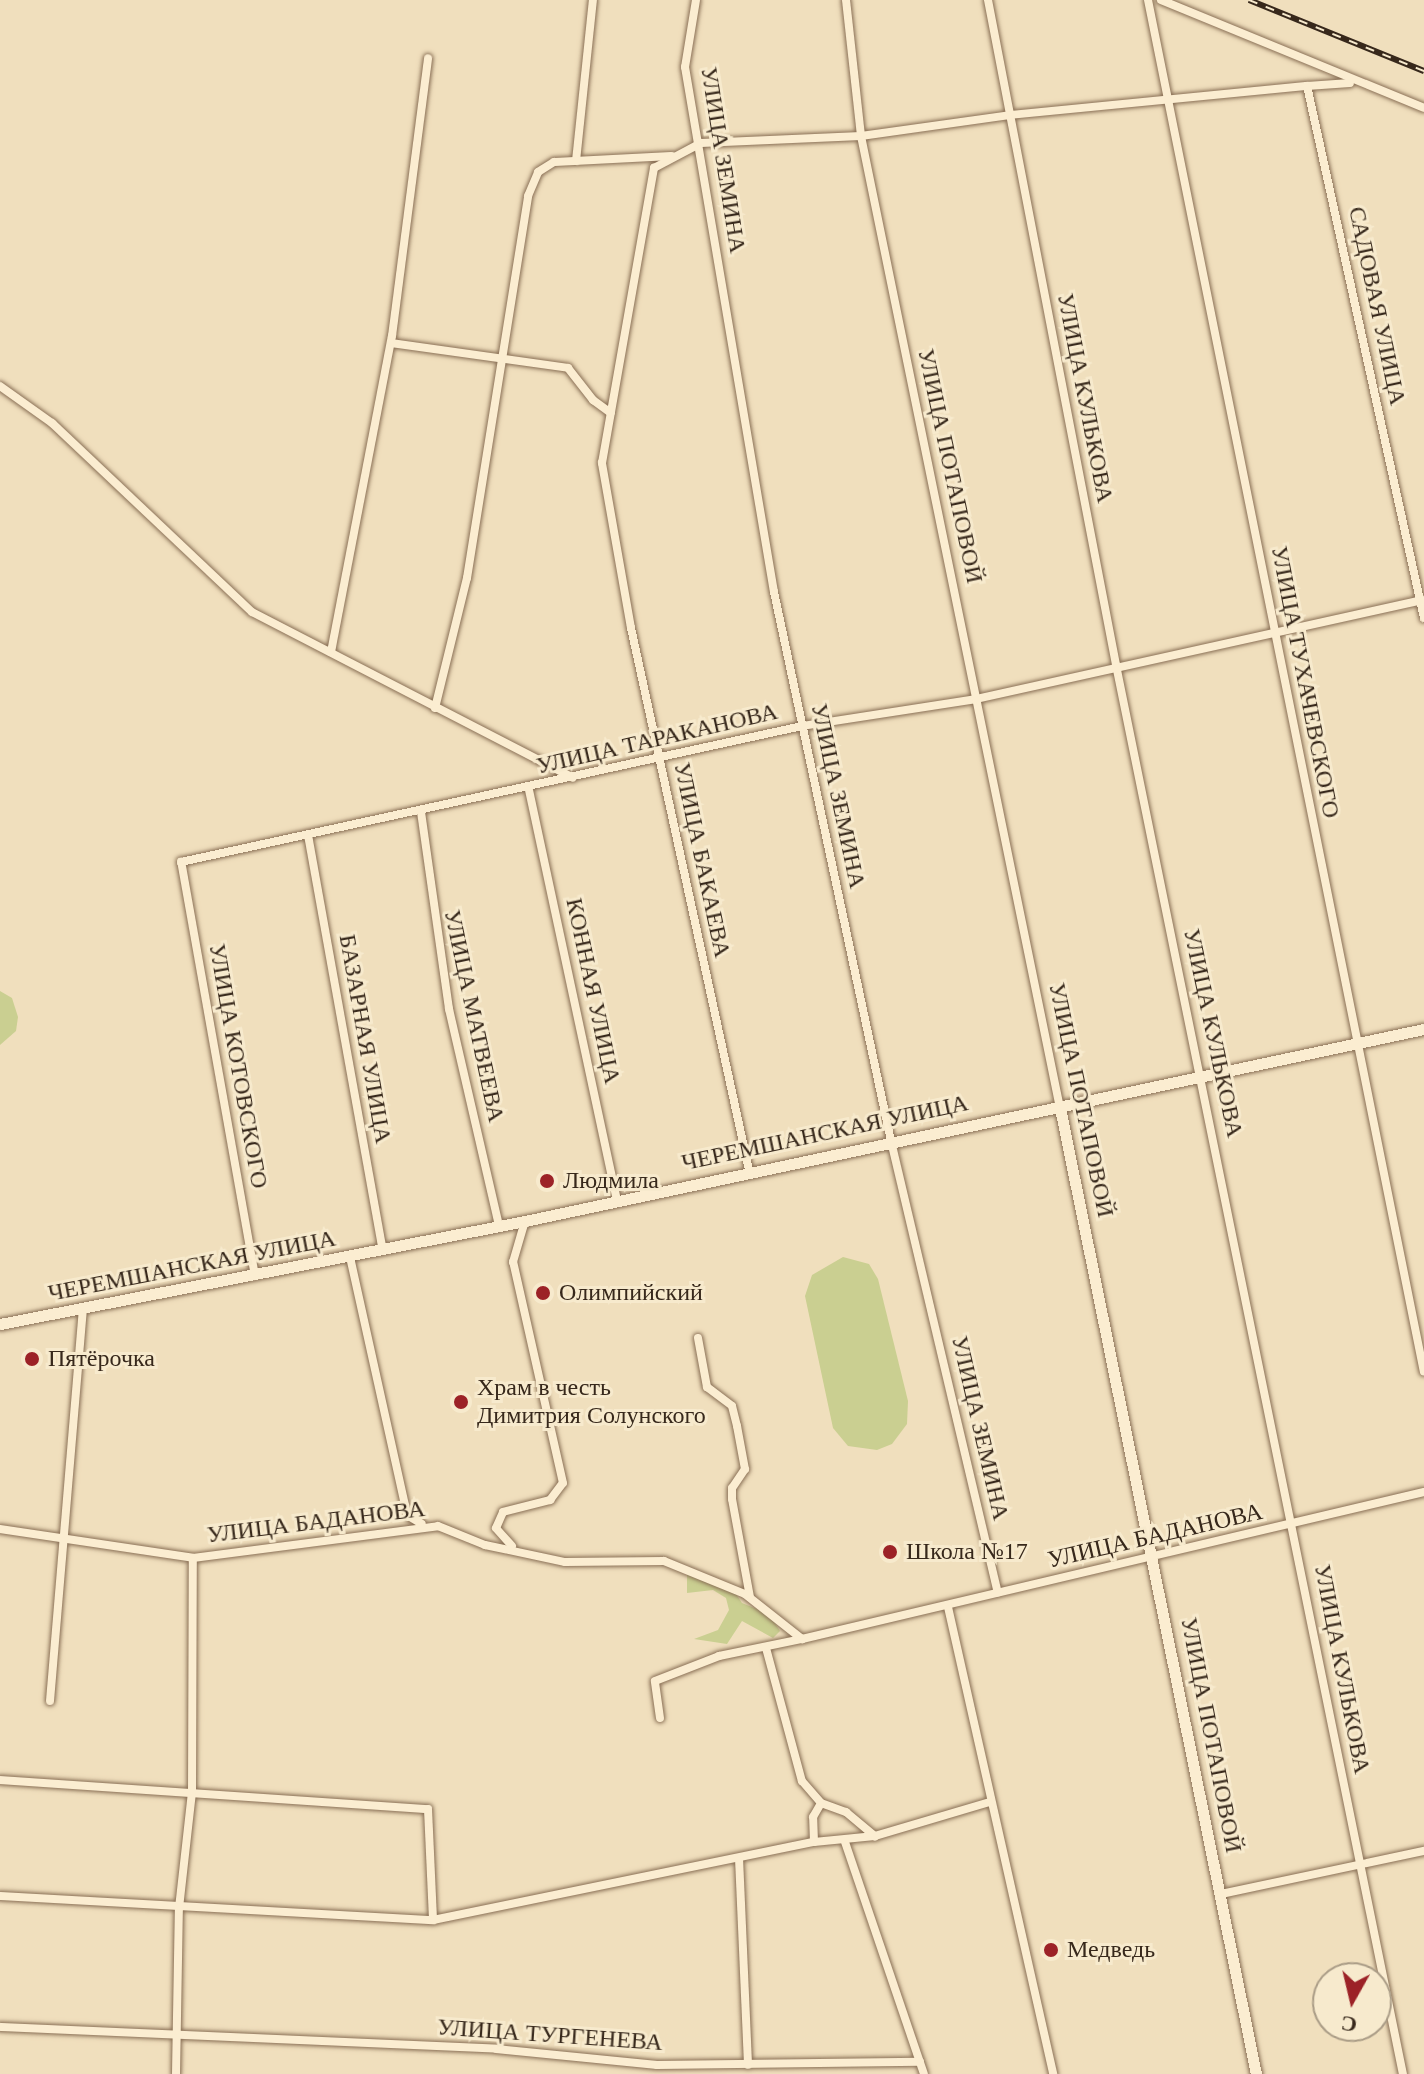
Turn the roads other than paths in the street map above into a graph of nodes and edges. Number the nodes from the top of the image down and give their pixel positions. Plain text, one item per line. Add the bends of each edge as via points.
1 (593, 0) edge
2 (696, 0) edge
3 (846, 0) edge
4 (988, 0) edge
5 (1148, 0) edge
6 (1161, 0) edge
7 (428, 58) dead end
8 (1359, 83) junction
9 (1307, 86) junction
10 (1166, 98) junction
11 (1424, 108) edge
12 (1010, 115) junction
13 (861, 136) junction
14 (701, 143) junction
15 (677, 156) junction
16 (576, 161) junction
17 (391, 343) junction
18 (503, 357) junction
19 (0, 386) edge
20 (611, 413) junction
21 (1422, 600) edge
22 (1424, 618) edge
23 (1275, 632) junction
24 (331, 652) junction
25 (1116, 665) junction
26 (976, 699) junction
27 (435, 708) junction
28 (802, 726) junction
29 (659, 758) junction
30 (574, 778) junction
31 (529, 790) junction
32 (421, 812) junction
33 (308, 835) junction
34 (181, 862) joint
35 (1424, 1029) edge
36 (1356, 1043) junction
37 (1202, 1077) junction
38 (1060, 1108) junction
39 (891, 1141) junction
40 (749, 1170) junction
41 (617, 1201) junction
42 (525, 1221) junction
43 (499, 1226) junction
44 (383, 1250) junction
45 (350, 1257) junction
46 (255, 1276) junction
47 (83, 1310) junction
48 (0, 1324) edge
49 (698, 1338) dead end
50 (1424, 1372) edge
51 (1424, 1492) edge
52 (1294, 1524) junction
53 (423, 1525) junction
54 (0, 1529) edge
55 (60, 1538) junction
56 (524, 1550) junction
57 (1153, 1556) junction
58 (193, 1558) junction
59 (998, 1593) junction
60 (750, 1597) junction
61 (948, 1607) junction
62 (802, 1639) junction
63 (766, 1648) junction
64 (50, 1701) dead end
65 (660, 1718) dead end
66 (0, 1780) edge
67 (192, 1793) junction
68 (990, 1802) junction
69 (821, 1803) junction
70 (875, 1836) junction
71 (814, 1842) junction
72 (845, 1842) junction
73 (1424, 1851) edge
74 (739, 1858) junction
75 (1359, 1865) junction
76 (1221, 1894) junction
77 (0, 1896) edge
78 (179, 1908) junction
79 (433, 1920) junction
80 (0, 2027) edge
81 (177, 2035) junction
82 (920, 2062) junction
83 (748, 2065) junction
84 (657, 2069) edge
85 (176, 2074) edge
86 (924, 2074) edge
87 (1053, 2074) edge
88 (1256, 2074) edge
89 (1403, 2074) edge

1 - 16 street
2 - 14 street, УЛИЦА ЗЕМИНА via 685,67
3 - 13 street, УЛИЦА ПОТАПОВОЙ
4 - 12 street, УЛИЦА КУЛЬКОВА
5 - 10 street, УЛИЦА ТУХАЧЕВСКОГО
6 - 8 street
7 - 17 street
8 - 9 street
8 - 11 street
9 - 10 street
9 - 21 street, САДОВАЯ УЛИЦА
10 - 12 street
10 - 23 street, УЛИЦА ТУХАЧЕВСКОГО
12 - 13 street
12 - 25 street, УЛИЦА КУЛЬКОВА
13 - 14 street
13 - 26 street, УЛИЦА ПОТАПОВОЙ
14 - 15 street
14 - 28 street, УЛИЦА ЗЕМИНА via 746,441
15 - 16 street
15 - 20 street via 654,168
16 - 18 street via 554,162 538,172 528,196
17 - 18 street
17 - 24 street
18 - 20 street via 568,368 593,400
18 - 27 street via 467,578
19 - 24 street via 52,423 252,612
20 - 29 street, УЛИЦА БАКАЕВА via 602,463
21 - 22 street, САДОВАЯ УЛИЦА
21 - 23 street, УЛИЦА ТАРАКАНОВА
23 - 25 street, УЛИЦА ТАРАКАНОВА
23 - 36 street, УЛИЦА ТУХАЧЕВСКОГО
24 - 27 street
25 - 26 street, УЛИЦА ТАРАКАНОВА
25 - 37 street, УЛИЦА КУЛЬКОВА
26 - 28 street, УЛИЦА ТАРАКАНОВА
26 - 38 street, УЛИЦА ПОТАПОВОЙ
27 - 30 street
28 - 29 street, УЛИЦА ТАРАКАНОВА
28 - 39 street, УЛИЦА ЗЕМИНА
29 - 30 street, УЛИЦА ТАРАКАНОВА
29 - 40 street, УЛИЦА БАКАЕВА
30 - 31 street, УЛИЦА ТАРАКАНОВА
31 - 32 street, УЛИЦА ТАРАКАНОВА
31 - 41 street, КОННАЯ УЛИЦА
32 - 33 street, УЛИЦА ТАРАКАНОВА
32 - 43 street, УЛИЦА МАТВЕЕВА via 449,1009
33 - 34 street, УЛИЦА ТАРАКАНОВА
33 - 44 street, БАЗАРНАЯ УЛИЦА
34 - 46 street, УЛИЦА КОТОВСКОГО
35 - 36 main road, ЧЕРЕМШАНСКАЯ УЛИЦА
36 - 37 main road, ЧЕРЕМШАНСКАЯ УЛИЦА
36 - 50 street, УЛИЦА ТУХАЧЕВСКОГО
37 - 38 main road, ЧЕРЕМШАНСКАЯ УЛИЦА
37 - 52 street, УЛИЦА КУЛЬКОВА
38 - 39 main road, ЧЕРЕМШАНСКАЯ УЛИЦА
38 - 57 main road, УЛИЦА ПОТАПОВОЙ
39 - 40 main road, ЧЕРЕМШАНСКАЯ УЛИЦА
39 - 59 street, УЛИЦА ЗЕМИНА
40 - 41 main road, ЧЕРЕМШАНСКАЯ УЛИЦА
41 - 42 main road, ЧЕРЕМШАНСКАЯ УЛИЦА
42 - 43 main road, ЧЕРЕМШАНСКАЯ УЛИЦА
42 - 56 street via 513,1262 563,1483 550,1500 503,1512 496,1528 499,1535
43 - 44 main road, ЧЕРЕМШАНСКАЯ УЛИЦА
44 - 45 main road, ЧЕРЕМШАНСКАЯ УЛИЦА
45 - 46 main road, ЧЕРЕМШАНСКАЯ УЛИЦА
45 - 53 street via 407,1515
46 - 47 main road, ЧЕРЕМШАНСКАЯ УЛИЦА
47 - 48 main road, ЧЕРЕМШАНСКАЯ УЛИЦА
47 - 55 street
49 - 60 street via 707,1387 732,1406 737,1426 745,1469 743,1480 732,1488 732,1499
51 - 52 street, УЛИЦА БАДАНОВА
52 - 57 street, УЛИЦА БАДАНОВА
52 - 75 street, УЛИЦА КУЛЬКОВА
53 - 56 street, УЛИЦА БАДАНОВА via 485,1545
53 - 58 street, УЛИЦА БАДАНОВА
54 - 55 street, УЛИЦА БАДАНОВА
55 - 58 street, УЛИЦА БАДАНОВА
55 - 64 street
56 - 60 street, УЛИЦА БАДАНОВА via 565,1562 664,1561 708,1575
57 - 59 street, УЛИЦА БАДАНОВА
57 - 76 main road, УЛИЦА ПОТАПОВОЙ
58 - 67 street
59 - 61 street, УЛИЦА БАДАНОВА
60 - 62 street, УЛИЦА БАДАНОВА
61 - 62 street, УЛИЦА БАДАНОВА
61 - 68 street
62 - 63 street, УЛИЦА БАДАНОВА
63 - 65 street, УЛИЦА БАДАНОВА via 707,1660 655,1681
63 - 69 street via 802,1781
66 - 67 street
67 - 78 street
67 - 79 street via 428,1809
68 - 70 street
68 - 87 street
69 - 70 street via 846,1812
69 - 71 street via 813,1817
70 - 72 street
71 - 72 street
71 - 74 street
72 - 82 street
73 - 75 street
74 - 79 street
74 - 83 street
75 - 76 street
75 - 89 street, УЛИЦА КУЛЬКОВА
76 - 88 main road, УЛИЦА ПОТАПОВОЙ
77 - 78 street
78 - 79 street
78 - 81 street
80 - 81 street, УЛИЦА ТУРГЕНЕВА
81 - 84 street, УЛИЦА ТУРГЕНЕВА via 496,2049
81 - 85 street
82 - 83 street, УЛИЦА ТУРГЕНЕВА
82 - 86 street
83 - 84 street, УЛИЦА ТУРГЕНЕВА

